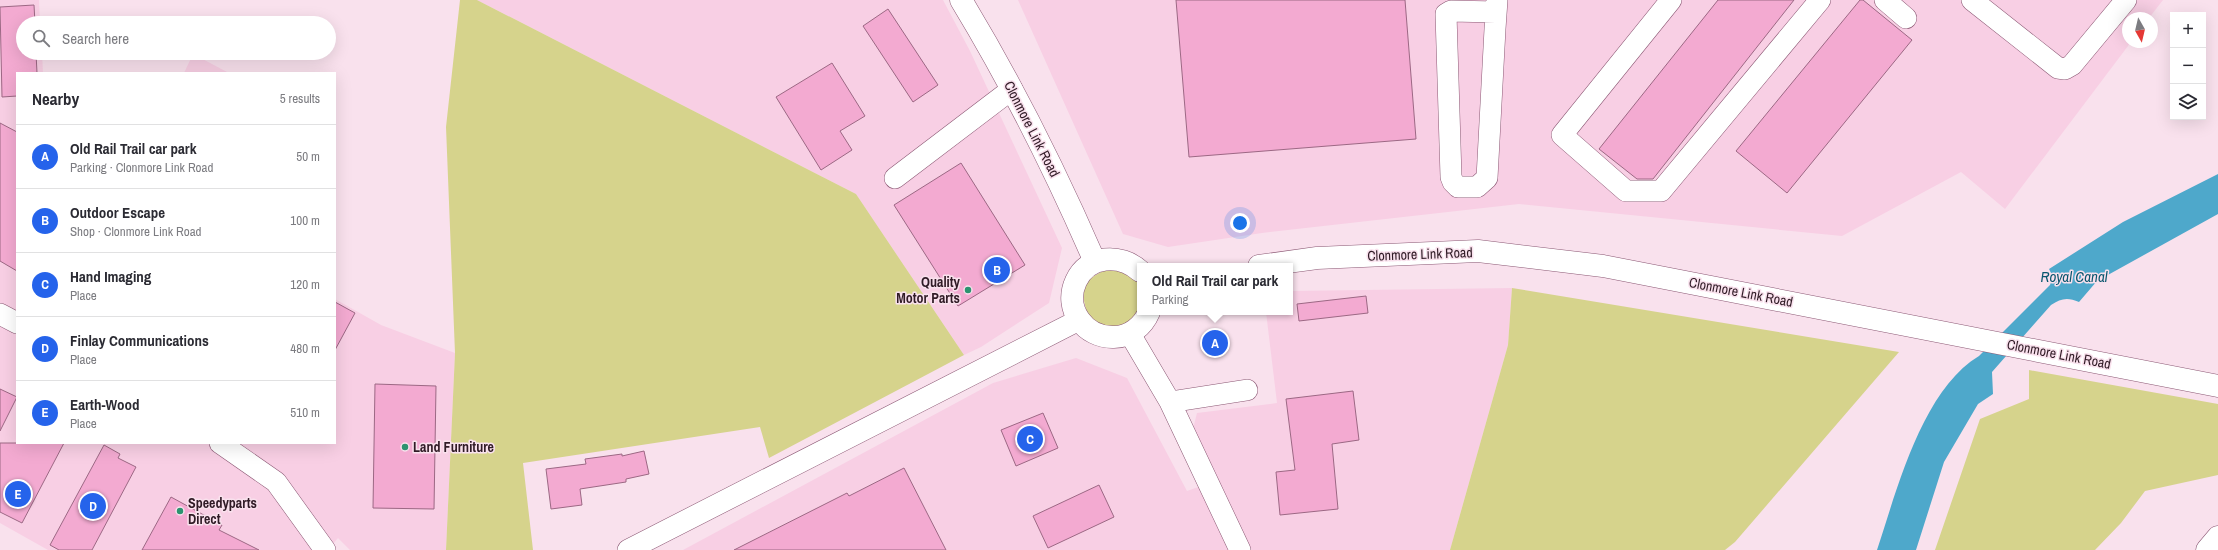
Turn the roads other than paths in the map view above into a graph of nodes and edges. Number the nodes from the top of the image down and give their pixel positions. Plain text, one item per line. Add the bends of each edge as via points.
1 (962, 0) edge
2 (1671, 0) edge
3 (1820, 0) edge
4 (1885, 0) edge
5 (1972, 0) edge
6 (2126, 0) edge
7 (1496, 6) edge
8 (1906, 18) dead end
9 (1012, 89) junction
10 (895, 178) dead end
11 (1095, 262) junction
12 (1281, 263) edge
13 (1137, 267) edge
14 (0, 314) edge
15 (1147, 315) edge
16 (1079, 320) junction
17 (16, 322) edge
18 (1130, 334) junction
19 (2218, 386) edge
20 (1247, 390) dead end
21 (1170, 402) junction
22 (221, 444) edge
23 (2218, 537) edge
24 (325, 550) edge
25 (628, 550) edge
26 (1240, 550) edge
27 (2207, 550) edge

1 - 9 main road, Clonmore Link Road
2 - 3 street via 1562,135 1626,191 1661,191
4 - 8 street
5 - 6 street via 2058,68 2065,69 2072,65
7 - 7 street via 1487,178 1477,188 1458,186 1451,177 1446,14 1451,10
9 - 10 street
9 - 11 main road, Clonmore Link Road
11 - 13 main road via 1121,259
11 - 16 main road via 1084,270 1076,281 1072,294 1073,308
12 - 19 main road, Clonmore Link Road via 1317,258 1478,251 1603,266
14 - 17 street
15 - 18 main road via 1139,327
16 - 18 main road via 1086,329 1096,335 1119,337
16 - 25 street
18 - 21 street
20 - 21 street
21 - 26 street
22 - 24 street via 276,482
23 - 27 main road

